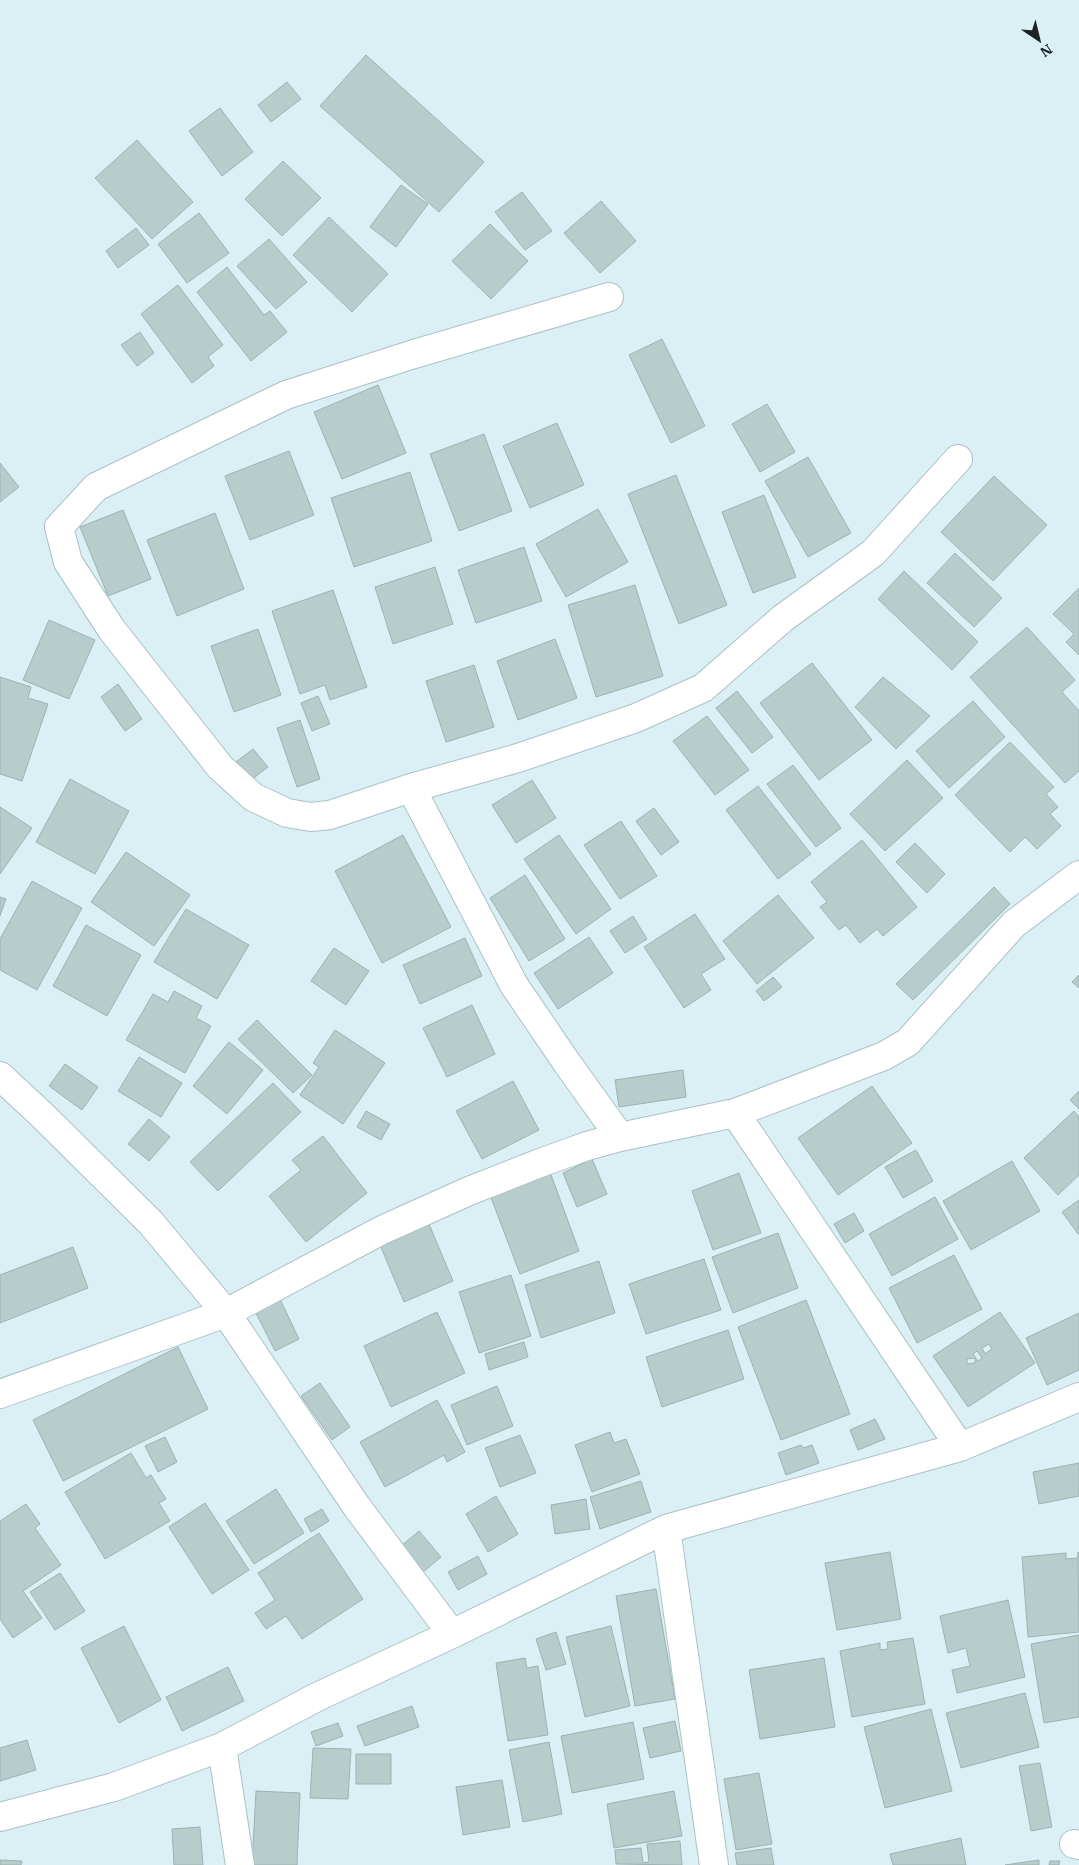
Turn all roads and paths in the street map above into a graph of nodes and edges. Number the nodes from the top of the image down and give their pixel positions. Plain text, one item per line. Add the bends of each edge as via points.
1 (608, 297) dead end
2 (958, 460) dead end
3 (412, 788) junction
4 (1079, 875) edge
5 (0, 1076) edge
6 (735, 1112) junction
7 (620, 1137) junction
8 (226, 1313) junction
9 (0, 1394) edge
10 (1079, 1397) edge
11 (960, 1447) junction
12 (666, 1528) junction
13 (452, 1634) junction
14 (222, 1747) junction
15 (0, 1817) edge
16 (240, 1865) edge
17 (714, 1865) edge

1 - 3 street via 286,394 96,487 59,527 68,562 112,630 220,767 253,797 286,813 310,817 330,815
2 - 3 street via 873,553 783,618 703,688 636,718 518,758
3 - 7 street via 514,985
4 - 6 street via 1014,924 908,1042 884,1056
5 - 8 street via 151,1223
6 - 7 street
6 - 11 street
7 - 8 street via 587,1146 469,1191 382,1230
8 - 9 street
8 - 13 street via 357,1507
10 - 11 street
11 - 12 street
12 - 13 street
12 - 17 street
13 - 14 street via 317,1697
14 - 15 street via 114,1787
14 - 16 street

